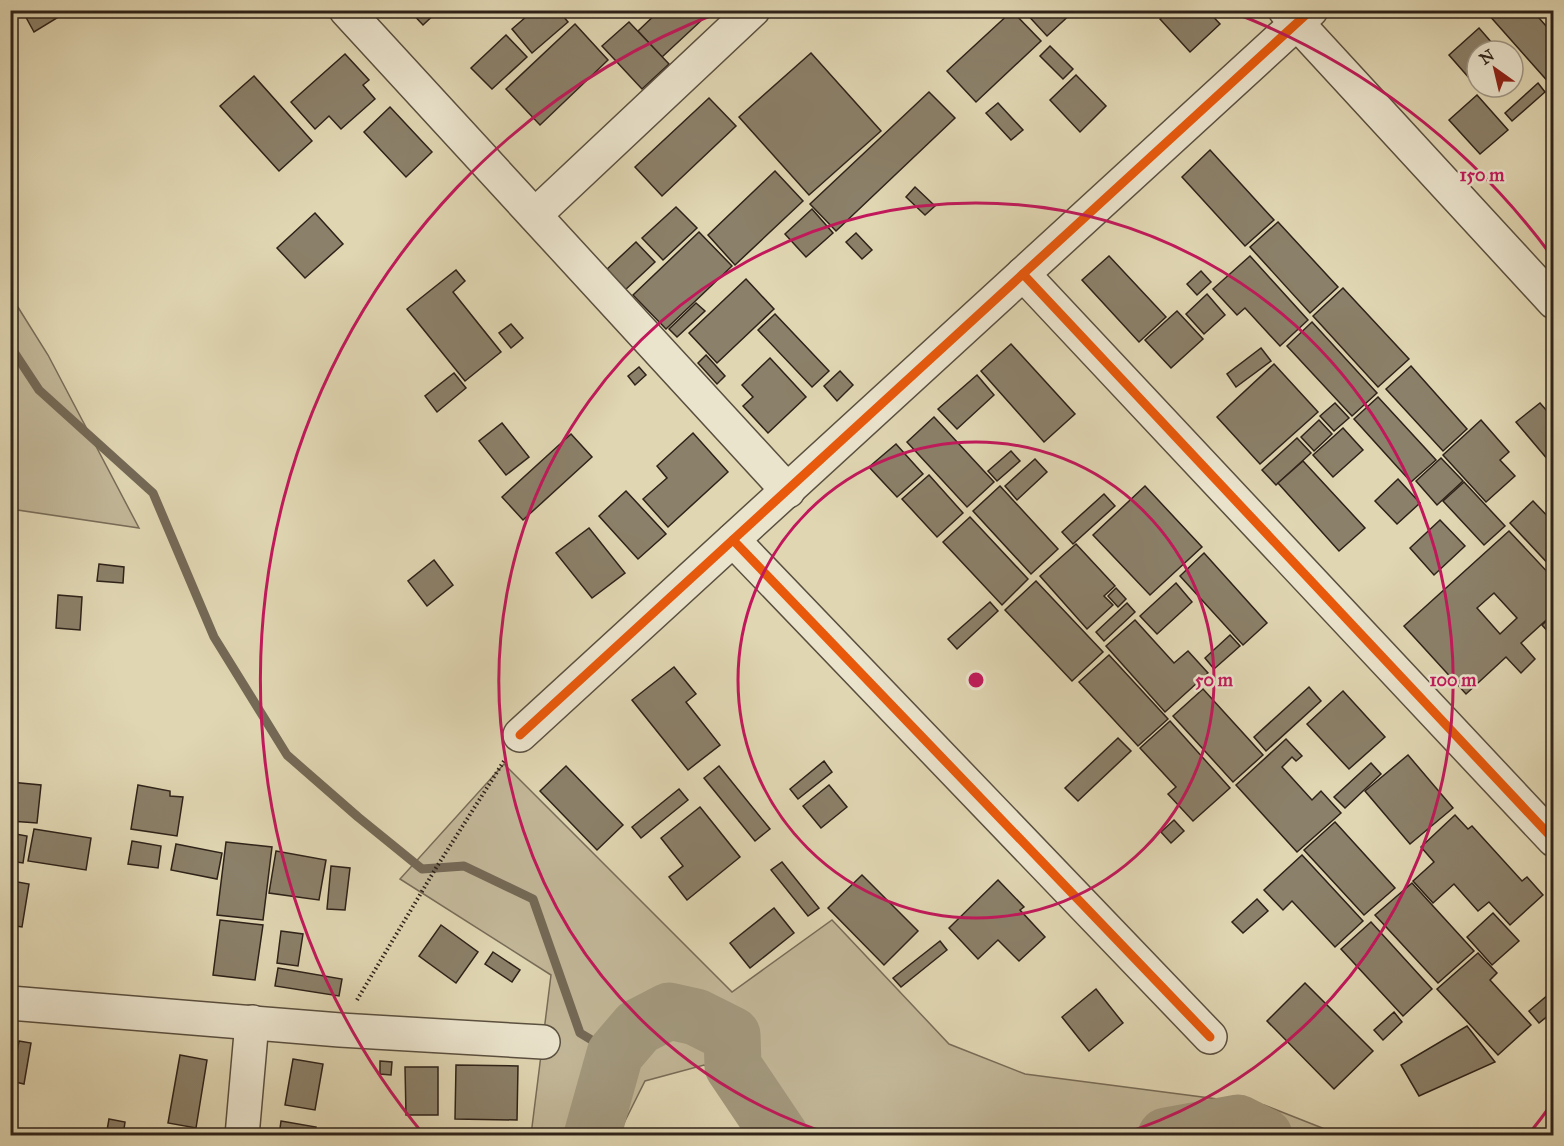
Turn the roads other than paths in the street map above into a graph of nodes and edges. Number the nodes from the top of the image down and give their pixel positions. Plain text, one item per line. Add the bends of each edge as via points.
1 (346, 10) edge
2 (753, 10) edge
3 (1298, 15) edge
4 (535, 215) junction
5 (1023, 274) junction
6 (1554, 302) edge
7 (788, 491) junction
8 (733, 540) junction
9 (520, 735) road end
10 (1554, 840) edge
11 (10, 1003) edge
12 (252, 1022) junction
13 (1210, 1037) dead end
14 (543, 1042) dead end
15 (242, 1136) edge

1 - 4 street
2 - 4 street
3 - 5 street
3 - 6 street
4 - 7 street
5 - 7 street
5 - 10 street
7 - 8 street
8 - 9 street
8 - 13 street
11 - 12 street
12 - 14 street
12 - 15 street

